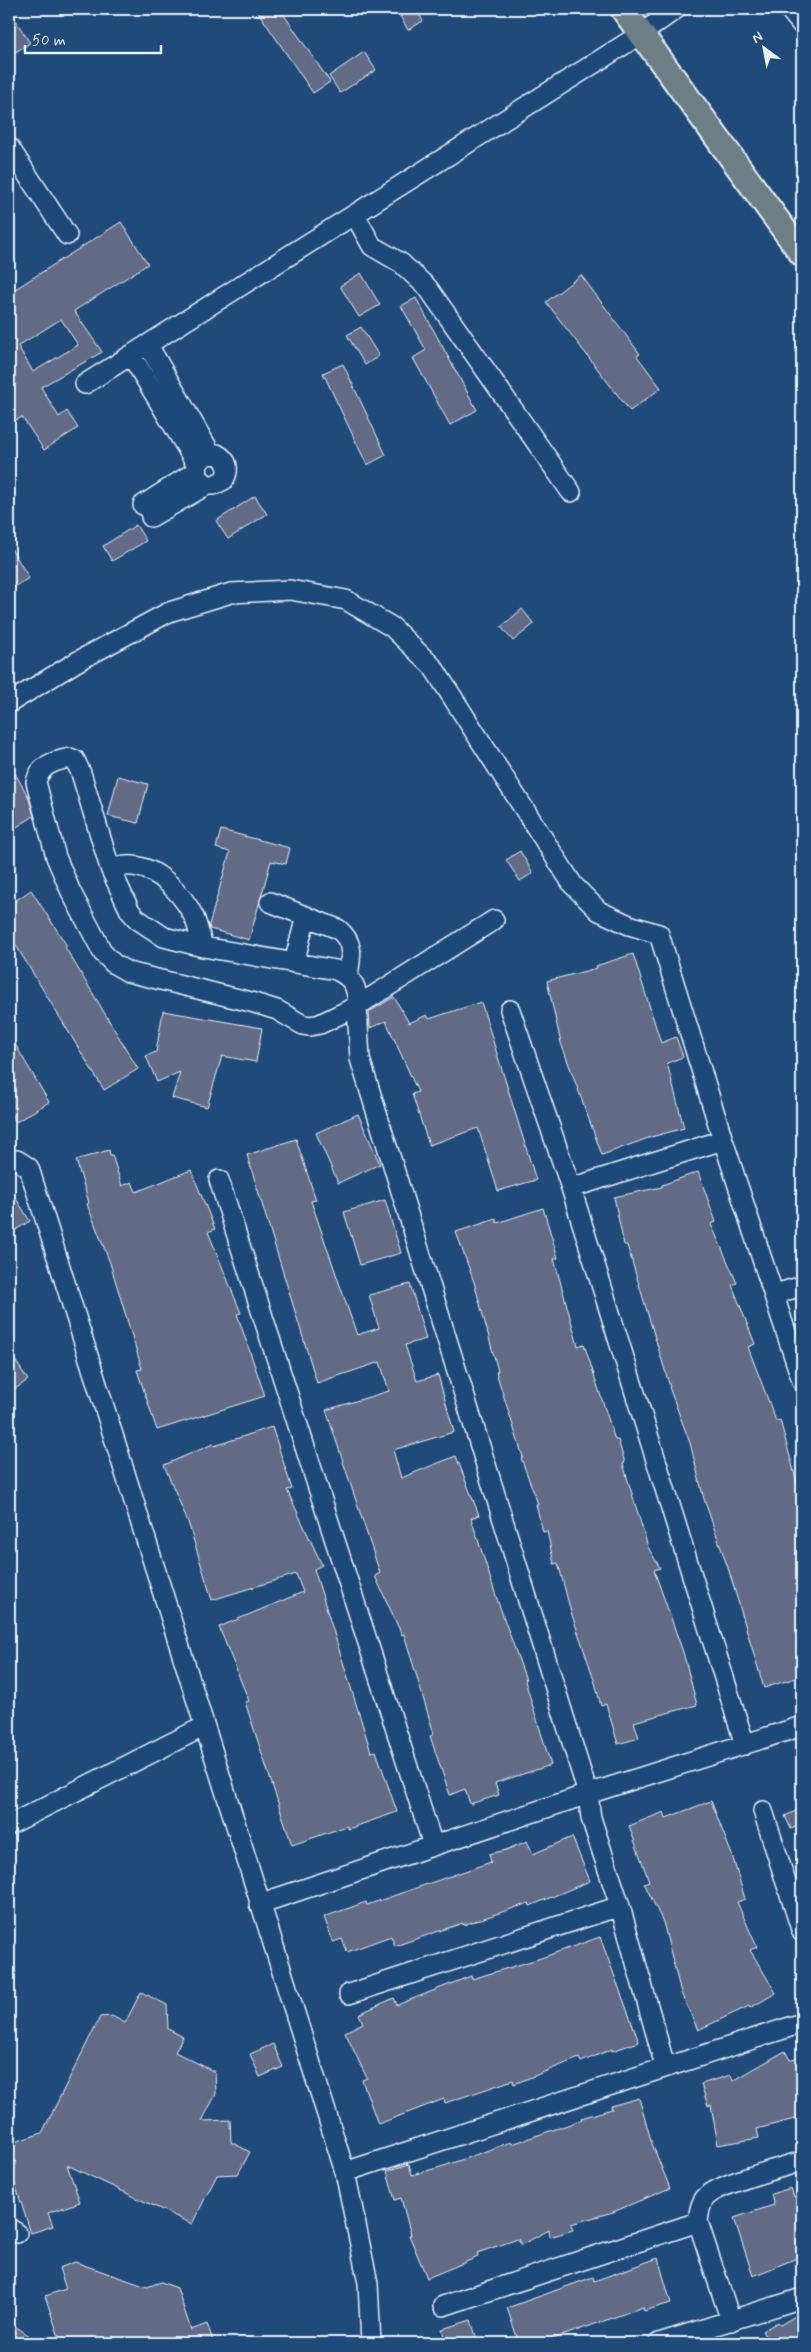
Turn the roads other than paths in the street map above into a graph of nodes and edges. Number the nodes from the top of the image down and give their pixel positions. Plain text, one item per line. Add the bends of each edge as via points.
1 (623, 9) edge
2 (676, 9) edge
3 (789, 9) edge
4 (802, 25) edge
5 (641, 34) junction
6 (9, 147) edge
7 (355, 215) junction
8 (67, 235) dead end
9 (802, 254) edge
10 (148, 345) junction
11 (131, 355) junction
12 (85, 384) dead end
13 (203, 469) junction
14 (570, 492) dead end
15 (147, 511) dead end
16 (9, 703) edge
17 (110, 868) junction
18 (270, 902) dead end
19 (306, 916) junction
20 (494, 920) dead end
21 (203, 947) junction
22 (294, 962) junction
23 (348, 975) junction
24 (356, 1006) junction
25 (510, 1010) dead end
26 (723, 1140) junction
27 (9, 1161) edge
28 (219, 1180) dead end
29 (571, 1188) junction
30 (802, 1286) edge
31 (775, 1294) junction
32 (802, 1381) edge
33 (802, 1726) edge
34 (203, 1728) junction
35 (745, 1744) junction
36 (588, 1794) junction
37 (763, 1811) dead end
38 (9, 1825) edge
39 (433, 1844) junction
40 (259, 1904) junction
41 (620, 1906) junction
42 (802, 1932) edge
43 (349, 1994) dead end
44 (802, 2023) edge
45 (665, 2066) junction
46 (802, 2162) edge
47 (345, 2172) junction
48 (698, 2222) junction
49 (802, 2298) edge
50 (443, 2306) dead end
51 (731, 2321) junction
52 (371, 2343) edge
53 (659, 2343) edge

1 - 5 main road
2 - 5 street
3 - 4 street
5 - 7 street
5 - 9 main road
6 - 8 street
7 - 10 street
7 - 14 street via 372,246 401,263 428,288
10 - 11 street
10 - 13 street
11 - 12 street
11 - 13 street
13 - 15 street
16 - 26 street via 169,612 231,593 290,590 346,600 392,627 433,667 573,886 599,911 659,934
17 - 21 street via 130,911 138,919 164,937
17 - 21 street via 133,866 148,869 164,880 178,893 194,917
17 - 24 street via 75,760 58,760 44,767 36,782 56,857 103,953 114,964 128,972 277,1010 303,1025 320,1024
18 - 19 street
19 - 22 street
19 - 23 street via 345,935 352,951
20 - 24 street
21 - 22 street
22 - 23 street
23 - 24 street via 358,993
24 - 36 street via 360,1059
25 - 29 street
26 - 29 street
26 - 31 street
27 - 34 street via 17,1160 29,1168
28 - 39 street
29 - 35 street
30 - 31 street
31 - 32 street
33 - 35 street
34 - 38 street
34 - 40 street
35 - 36 street
36 - 39 street
36 - 41 street via 591,1818
37 - 42 street
39 - 40 street
40 - 47 street
41 - 43 street
41 - 45 street
44 - 45 street
45 - 47 street
46 - 48 street via 707,2196 699,2211
47 - 52 street via 368,2283
48 - 50 street
48 - 51 street
49 - 51 street
51 - 53 street

